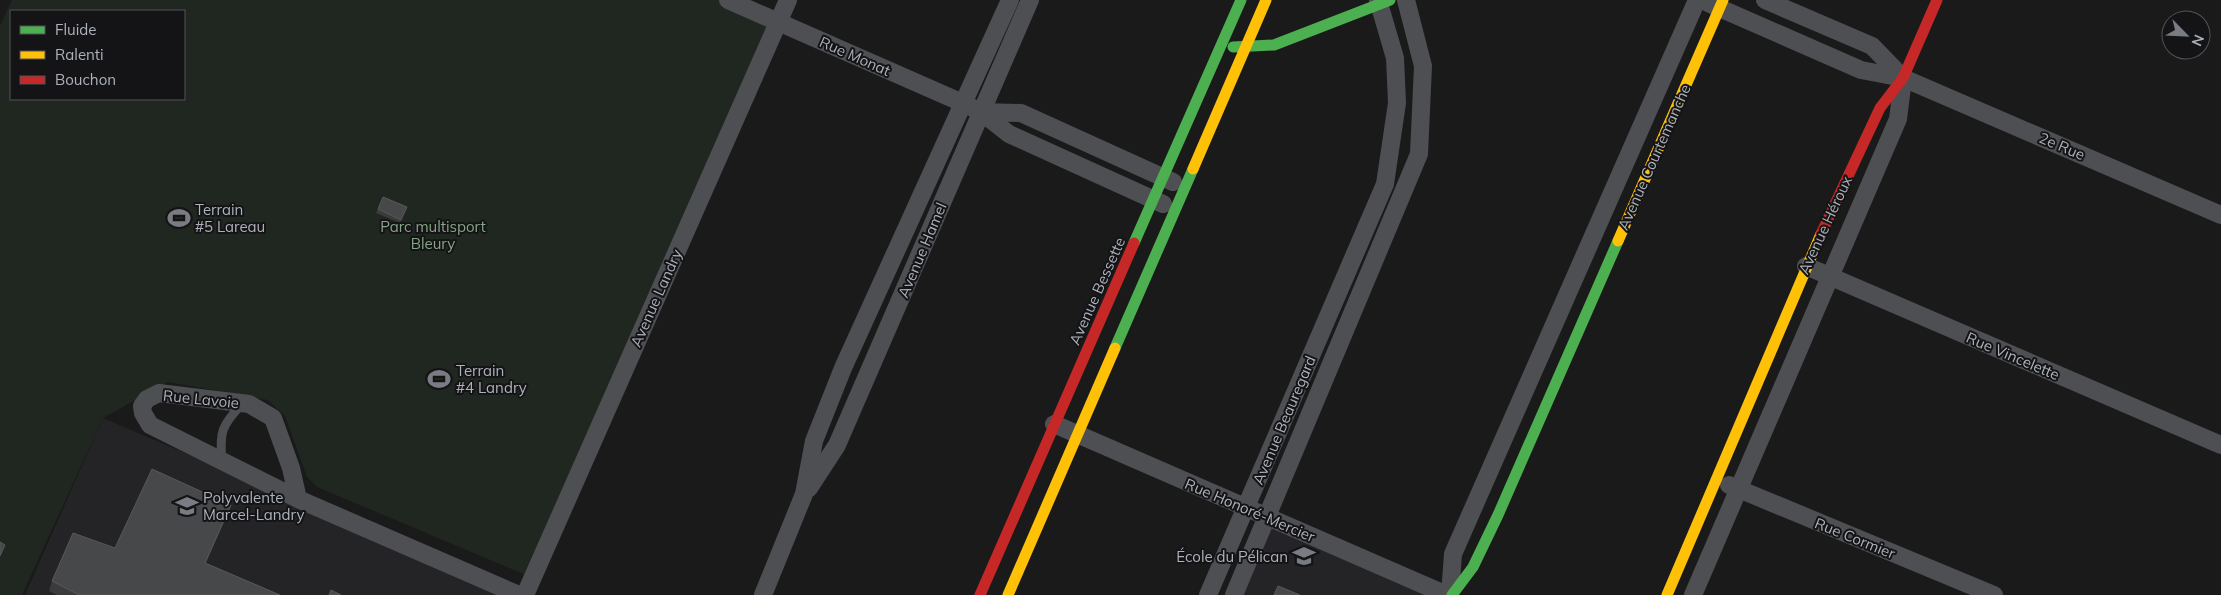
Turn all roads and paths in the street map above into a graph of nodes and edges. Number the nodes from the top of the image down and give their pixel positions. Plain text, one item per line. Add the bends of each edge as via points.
1 (728, 0) edge
2 (788, 0) edge
3 (1010, 0) edge
4 (1030, 0) edge
5 (1241, 0) edge
6 (1266, 0) edge
7 (1406, 0) edge
8 (1697, 0) edge
9 (1701, 0) edge
10 (1765, 0) edge
11 (1937, 0) edge
12 (1382, 2) edge
13 (1721, 4) edge
14 (778, 22) junction
15 (1221, 46) junction
16 (1245, 48) junction
17 (1903, 78) junction
18 (965, 104) junction
19 (981, 112) junction
20 (1164, 178) junction
21 (1185, 188) junction
22 (1154, 200) junction
23 (1175, 209) junction
24 (2221, 215) edge
25 (1358, 245) junction
26 (1376, 256) junction
27 (1806, 266) junction
28 (1829, 278) junction
29 (1563, 304) junction
30 (1586, 314) junction
31 (1759, 379) junction
32 (1782, 387) junction
33 (242, 404) junction
34 (1054, 424) junction
35 (1078, 434) junction
36 (2221, 445) edge
37 (222, 462) junction
38 (1717, 479) junction
39 (1738, 489) junction
40 (804, 494) junction
41 (298, 499) junction
42 (1246, 508) junction
43 (1268, 517) junction
44 (518, 595) edge
45 (525, 595) edge
46 (763, 595) edge
47 (980, 595) edge
48 (1008, 595) edge
49 (1208, 595) edge
50 (1234, 595) edge
51 (1447, 595) edge
52 (1451, 595) edge
53 (1668, 595) edge
54 (1693, 595) edge
55 (1994, 595) edge

1 - 14 street, Rue Monat
2 - 14 street, Avenue Landry
3 - 18 street, Avenue Hamel
4 - 19 street, Avenue Hamel
5 - 15 street, Avenue Bessette
6 - 16 street
7 - 26 street, Avenue Beauregard via 1423,66 1419,154
8 - 29 street, Avenue Courtemanche
9 - 13 street, 2e Rue
10 - 17 street, 2e Rue via 1872,46
11 - 17 street, Avenue Héroux
12 - 16 street via 1274,44
12 - 25 street, Avenue Beauregard via 1395,58 1397,102 1385,184
13 - 17 street, 2e Rue via 1861,70
13 - 30 street, Avenue Courtemanche
14 - 18 street, Rue Monat
14 - 45 street, Avenue Landry
15 - 16 street
15 - 20 street, Avenue Bessette
16 - 21 street
17 - 24 street, 2e Rue
17 - 27 street, Avenue Héroux via 1880,108
17 - 28 street, Avenue Héroux via 1898,119
18 - 19 street, Rue Monat
18 - 40 street, Avenue Hamel via 843,368 814,441
19 - 20 street, Rue Monat via 1021,113
19 - 22 street, Rue Monat via 1009,134
19 - 40 street, Avenue Hamel via 837,445
20 - 21 street, Rue Monat
20 - 22 street, Avenue Bessette
21 - 23 street
22 - 23 street, Rue Monat
22 - 34 street, Avenue Bessette
23 - 35 street
25 - 26 street
25 - 42 street, Avenue Beauregard
26 - 43 street, Avenue Beauregard
27 - 28 street, Rue Vincelette
27 - 31 street, Avenue Héroux
28 - 32 street, Avenue Héroux
28 - 36 street, Rue Vincelette
29 - 30 street
29 - 52 street, Avenue Courtemanche via 1453,554
30 - 52 street, Avenue Courtemanche via 1473,567
31 - 32 street
31 - 38 street, Avenue Héroux
32 - 39 street, Avenue Héroux
33 - 37 lane via 222,429
33 - 37 street, Rue Lavoie via 159,393 147,398 142,406 150,425
33 - 41 street, Rue Lavoie via 249,404 273,418
34 - 35 street, Rue Honoré-Mercier
34 - 47 street, Avenue Bessette
35 - 42 street, Rue Honoré-Mercier
35 - 48 street
37 - 41 street, Rue Lavoie
38 - 39 street, Rue Cormier
38 - 53 street, Avenue Héroux
39 - 54 street, Avenue Héroux
39 - 55 street, Rue Cormier
40 - 46 street, Avenue Hamel
41 - 44 street, Rue Lavoie
42 - 43 street, Rue Honoré-Mercier
42 - 49 street, Avenue Beauregard
43 - 50 street, Avenue Beauregard
43 - 51 street, Rue Honoré-Mercier

